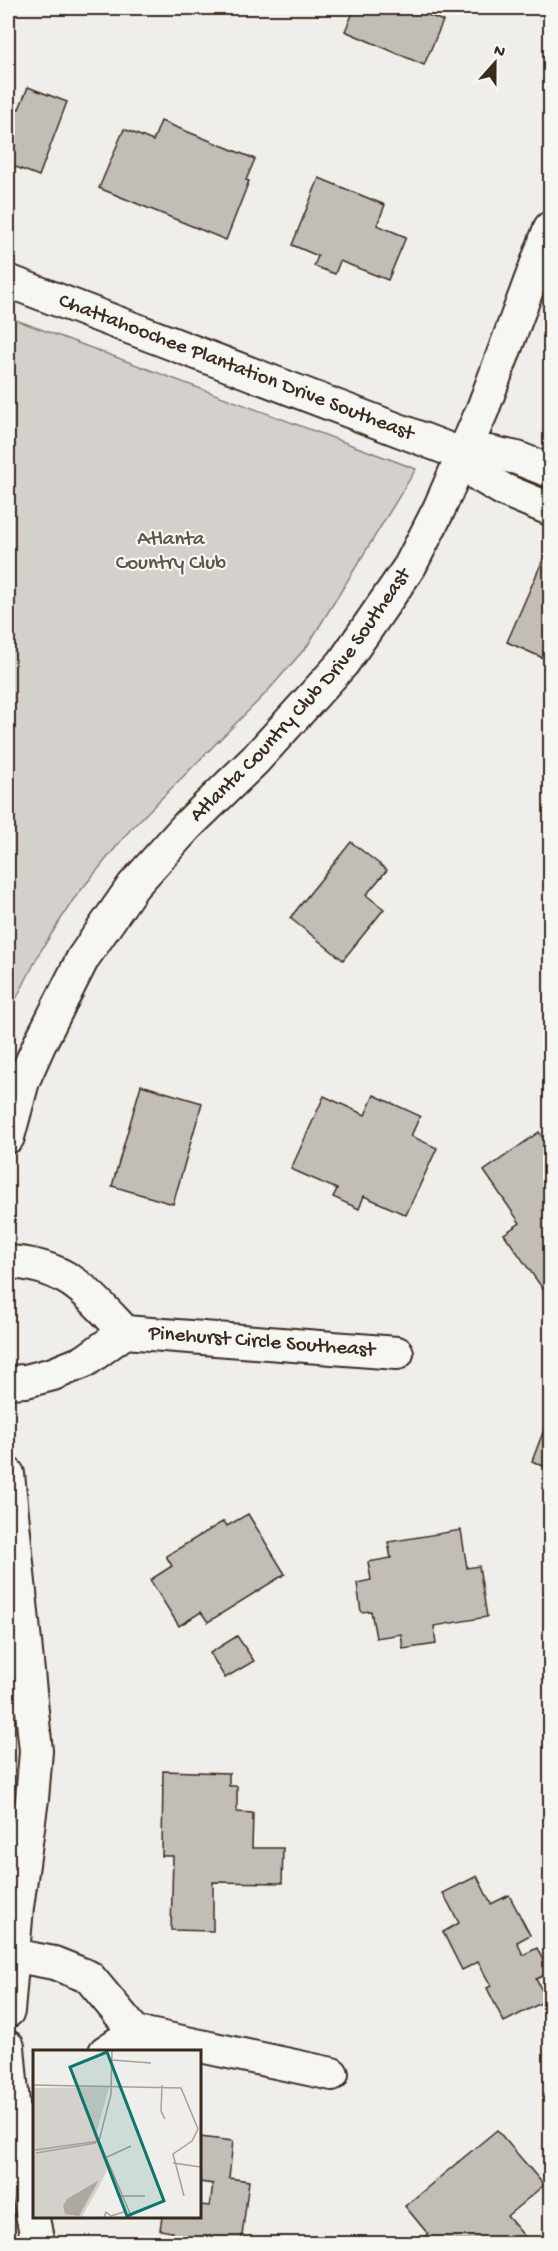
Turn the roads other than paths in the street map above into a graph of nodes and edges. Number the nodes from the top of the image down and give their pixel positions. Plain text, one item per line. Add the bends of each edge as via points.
1 (550, 228) edge
2 (8, 281) edge
3 (464, 455) junction
4 (550, 471) edge
5 (550, 509) edge
6 (8, 1137) edge
7 (8, 1262) edge
8 (125, 1332) junction
9 (397, 1353) dead end
10 (8, 1382) edge
11 (8, 1474) edge
12 (12, 1955) junction
13 (8, 2011) edge
14 (135, 2032) junction
15 (8, 2047) edge
16 (108, 2050) edge
17 (8, 2061) edge
18 (33, 2064) edge
19 (332, 2074) dead end
20 (17, 2188) edge
21 (38, 2244) edge

1 - 3 street, Atlanta Country Club Drive Southeast
2 - 3 street, Chattahoochee Plantation Drive Southeast
3 - 4 street, Chattahoochee Plantation Drive Southeast via 489,452
3 - 5 street, Chattahoochee Plantation Drive Southeast via 480,476
3 - 6 street, Atlanta Country Club Drive Southeast via 410,566 343,663 133,886 83,958 23,1081
7 - 8 street, Pinehurst Circle Southeast via 30,1263 62,1274 84,1290
8 - 9 street, Pinehurst Circle Southeast
8 - 10 street, Pinehurst Circle Southeast via 85,1361 64,1370
11 - 12 street via 36,1751
12 - 13 street
12 - 14 street via 54,1963 89,1977
14 - 16 street
14 - 19 street
15 - 17 street
17 - 18 street
17 - 20 street
20 - 21 street

